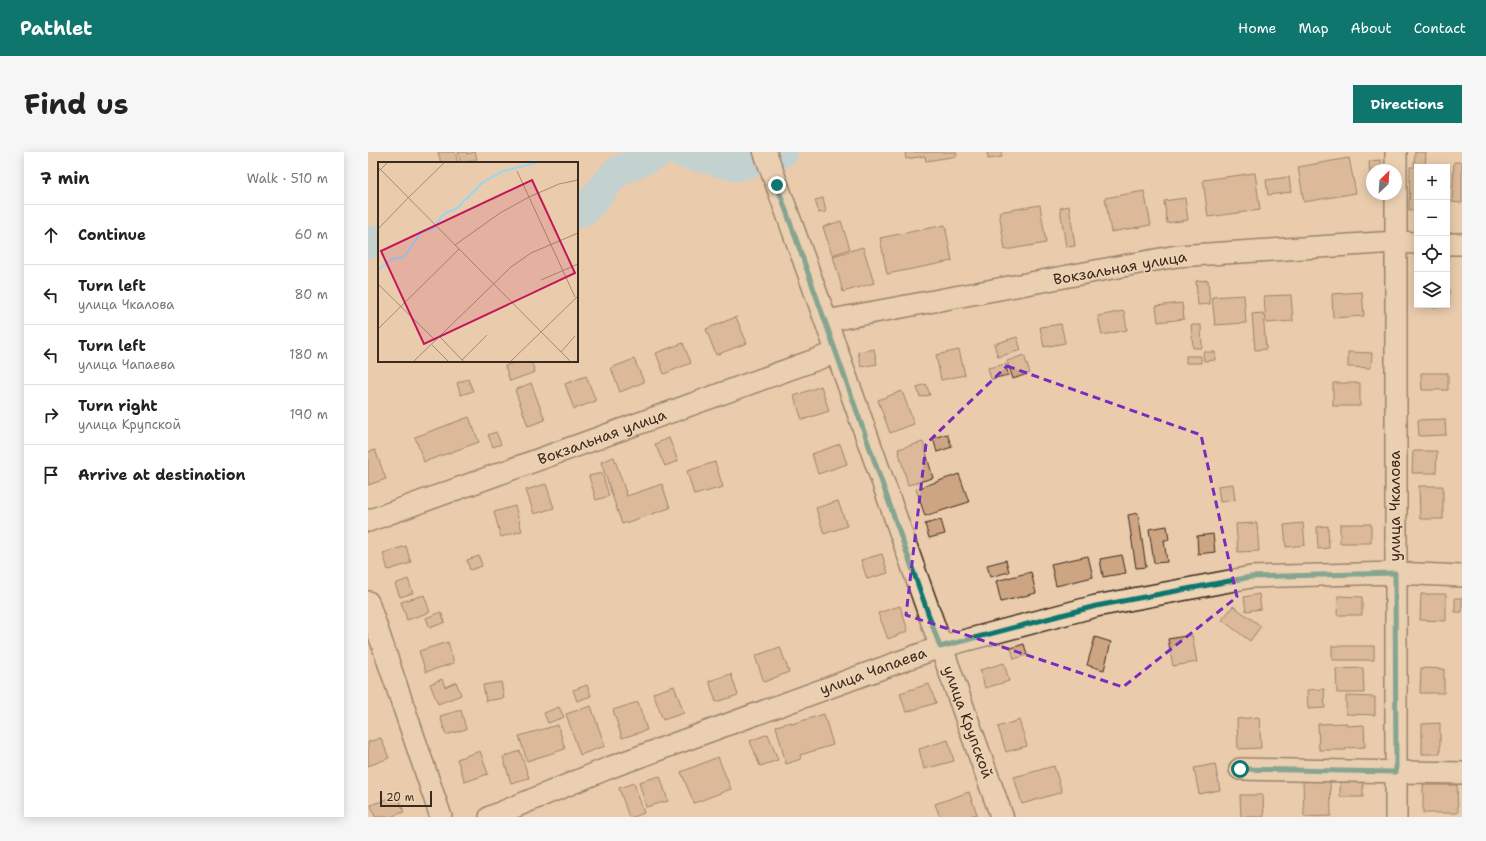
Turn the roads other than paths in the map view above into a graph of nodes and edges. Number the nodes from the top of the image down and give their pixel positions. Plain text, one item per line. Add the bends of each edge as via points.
1 (765, 152) edge
2 (1396, 152) edge
3 (1396, 242) junction
4 (1414, 243) edge
5 (1450, 244) edge
6 (1462, 244) edge
7 (826, 321) junction
8 (837, 352) junction
9 (368, 521) edge
10 (1395, 573) junction
11 (1462, 576) edge
12 (368, 602) edge
13 (940, 647) junction
14 (1240, 769) dead end
15 (1396, 772) junction
16 (1462, 772) edge
17 (441, 817) edge
18 (490, 817) edge
19 (1002, 817) edge
20 (1396, 817) edge

1 - 7 main road, улица Крупской
2 - 3 street, улица Чкалова
3 - 4 street, Вокзальная улица
3 - 7 street, Вокзальная улица via 1177,256
3 - 10 street, улица Чкалова
5 - 6 street
7 - 8 main road, улица Крупской
8 - 9 street, Вокзальная улица
8 - 13 main road, улица Крупской
10 - 11 street, улица Чапаева
10 - 13 street, улица Чапаева via 1251,577 1096,606
10 - 15 street, улица Чкалова
12 - 17 street
13 - 18 street, улица Чапаева via 611,767
13 - 19 main road, улица Крупской
14 - 15 street
15 - 16 street
15 - 20 street, улица Чкалова

